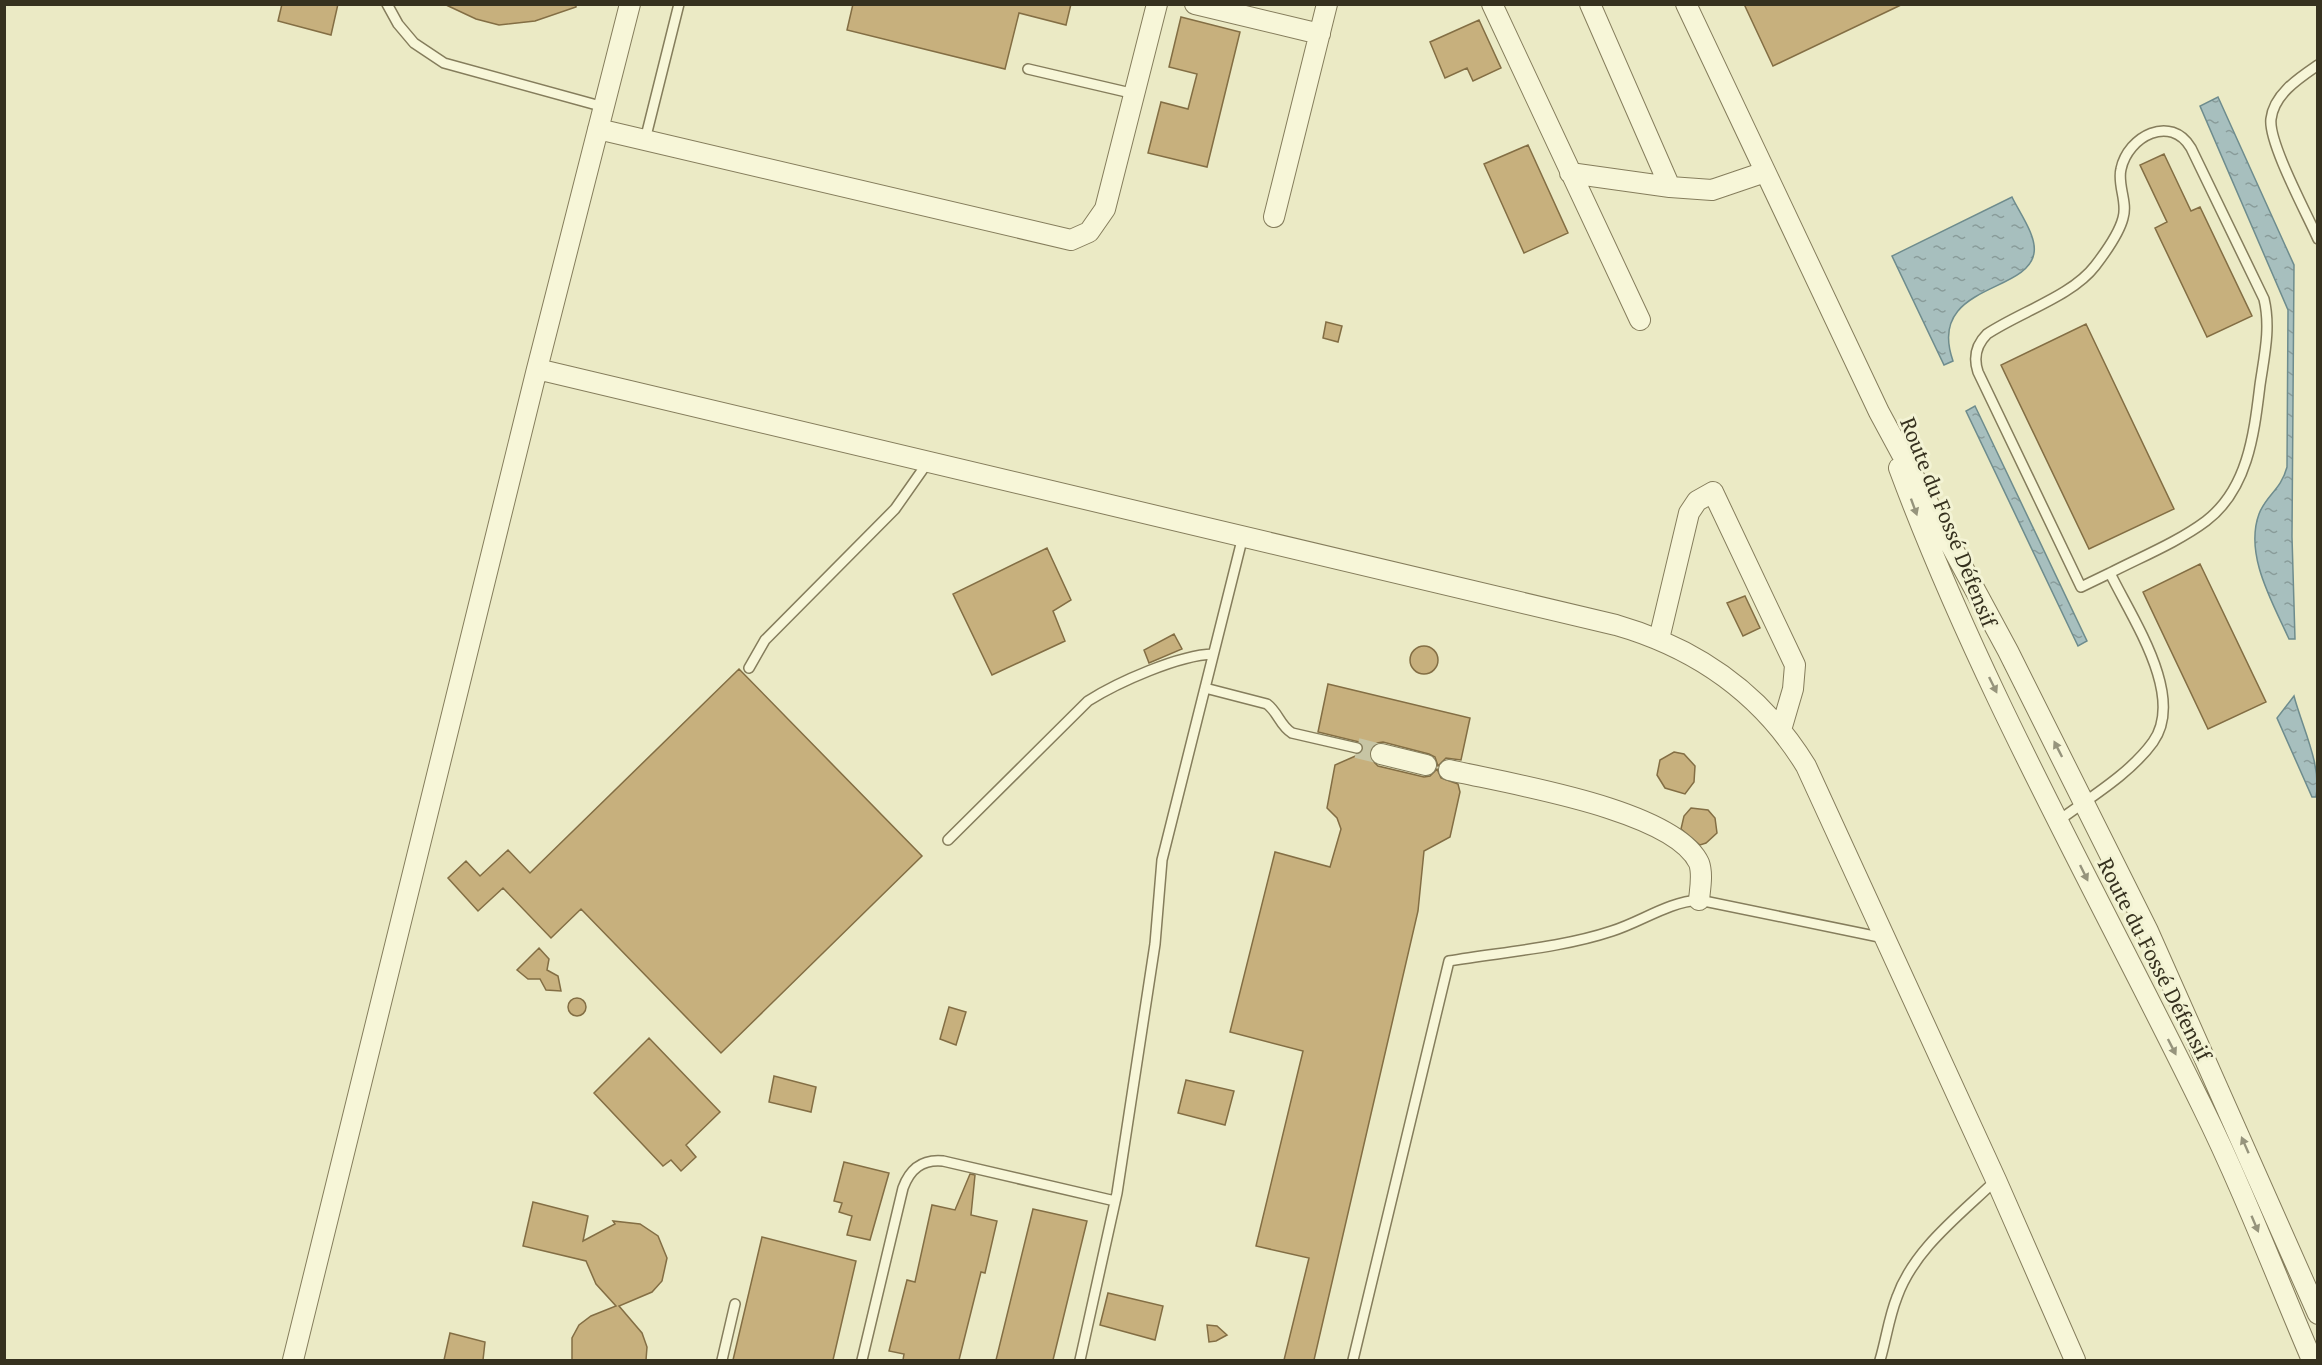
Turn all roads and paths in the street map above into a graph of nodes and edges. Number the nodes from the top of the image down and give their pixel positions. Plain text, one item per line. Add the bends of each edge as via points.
1 (387, 4) edge
2 (630, 4) edge
3 (679, 4) edge
4 (1157, 4) edge
5 (1195, 4) edge
6 (1327, 4) edge
7 (1492, 4) edge
8 (1590, 4) edge
9 (1686, 4) edge
10 (1320, 34) junction
11 (2318, 65) edge
12 (1028, 69) dead end
13 (1135, 93) junction
14 (604, 107) junction
15 (598, 129) junction
16 (645, 140) junction
17 (1765, 172) junction
18 (1570, 173) junction
19 (1671, 187) junction
20 (1274, 218) dead end
21 (2318, 239) edge
22 (1640, 320) dead end
23 (537, 369) junction
24 (1879, 412) junction
25 (928, 462) junction
26 (1243, 536) junction
27 (2110, 573) junction
28 (1659, 639) junction
29 (1213, 654) junction
30 (749, 668) dead end
31 (1205, 688) junction
32 (1781, 729) junction
33 (1357, 748) tunnel mouth
34 (1381, 754) tunnel mouth
35 (1426, 765) dead end
36 (1449, 770) dead end
37 (2084, 801) junction
38 (2058, 821) junction
39 (948, 840) dead end
40 (1699, 900) junction
41 (1884, 938) junction
42 (1996, 1180) junction
43 (1115, 1201) junction
44 (735, 1304) dead end
45 (2318, 1314) edge
46 (293, 1360) edge
47 (722, 1360) edge
48 (862, 1360) edge
49 (1080, 1360) edge
50 (1353, 1360) edge
51 (1881, 1360) edge
52 (2075, 1360) edge
53 (2312, 1360) edge

1 - 14 lane via 407,35 444,63
2 - 14 street
3 - 16 lane
4 - 13 street
5 - 10 street
6 - 10 street
7 - 18 street
8 - 19 street
9 - 17 street
10 - 20 street
11 - 21 lane via 2278,100 2270,126
12 - 13 lane
13 - 16 street via 1105,209 1089,231 1071,240
14 - 15 street
15 - 16 street
15 - 23 street
17 - 19 street via 1712,190
17 - 24 street
18 - 19 street
18 - 22 street
23 - 25 street
23 - 46 street
37 -> 24 street, Route du Fossé Défensif
24 -> 38 street, Route du Fossé Défensif via 1942,579
25 - 26 street
25 - 30 lane via 895,509 765,640
26 - 28 street
26 - 29 lane
27 - 27 lane via 2198,526 2224,504 2251,446 2268,327 2264,299 2191,148 2181,136 2166,130 2143,137 2124,158 2120,172 2123,220 2096,266 2077,283 1988,334 1978,345 1975,358 1978,372 2081,587
27 - 37 lane via 2160,677 2164,716 2147,749
28 - 32 street via 1697,657 1728,679
28 - 32 street via 1689,513 1697,501 1713,492 1795,665 1793,689
29 - 31 lane
29 - 39 lane via 1189,656 1088,701
31 - 33 lane via 1267,704 1292,733
31 - 43 lane via 1161,872 1155,944
32 - 41 street via 1811,777
34 - 35 street
36 - 40 street via 1619,810 1656,826 1687,848 1700,865
37 - 38 lane
45 -> 37 street, Route du Fossé Défensif via 2191,1025
38 -> 53 street, Route du Fossé Défensif via 2210,1123
40 - 41 lane
40 - 50 lane via 1682,902 1590,937 1449,961
41 - 42 street
42 - 51 lane via 1937,1236 1909,1272 1897,1297
42 - 52 street
43 - 48 lane via 943,1161 918,1166 903,1188
43 - 49 lane
44 - 47 lane

